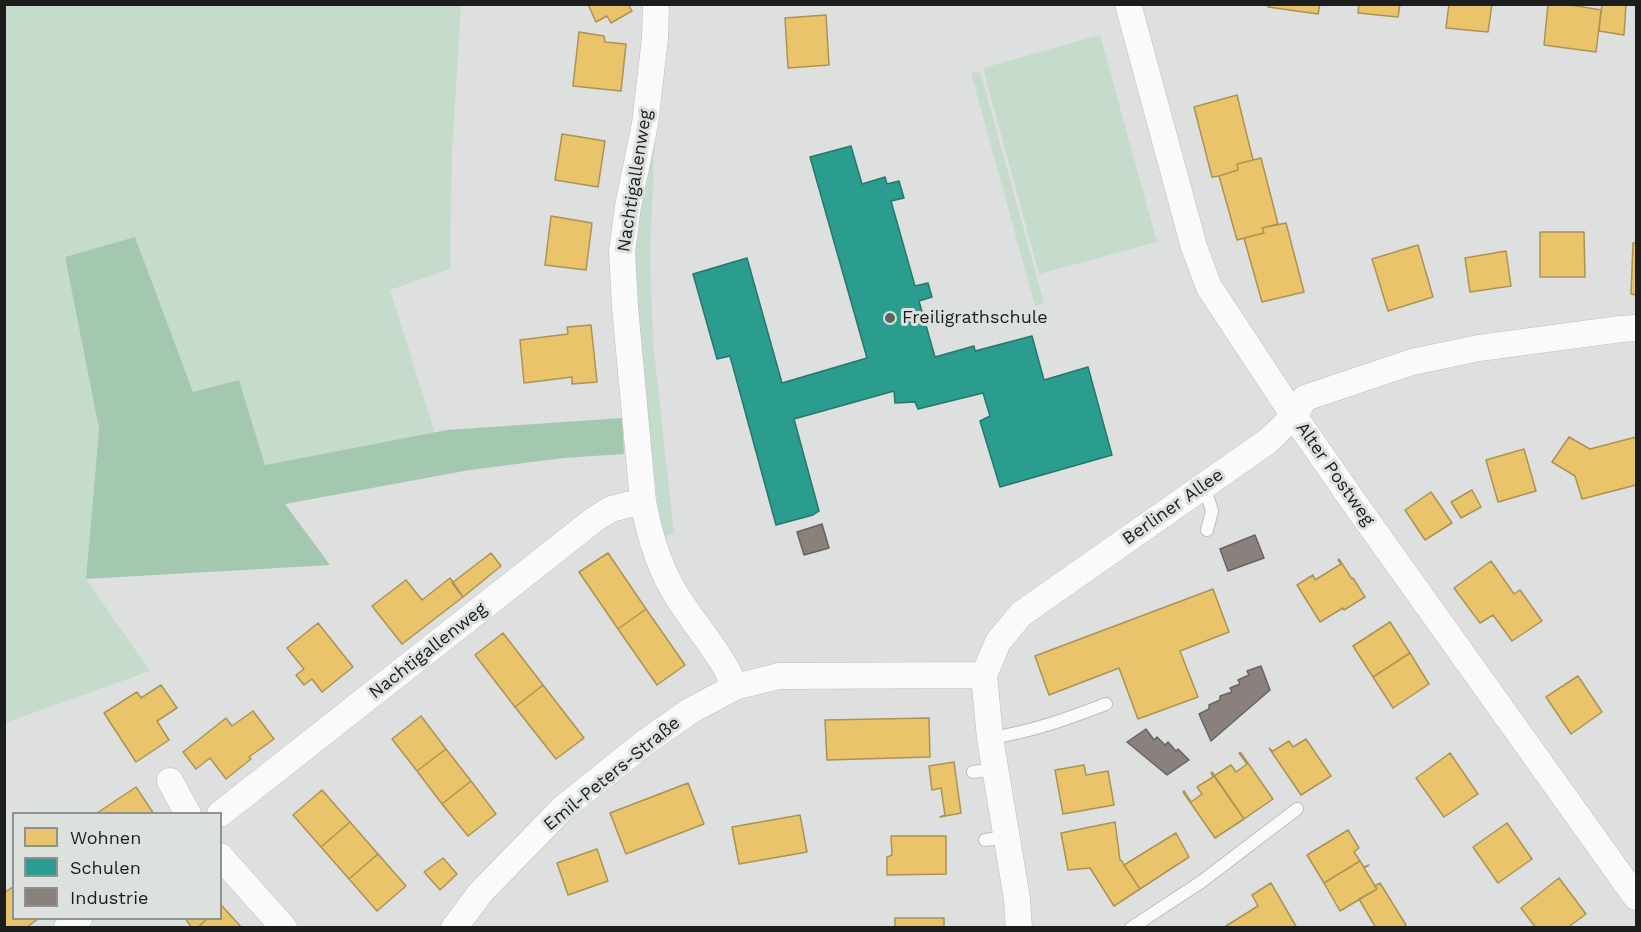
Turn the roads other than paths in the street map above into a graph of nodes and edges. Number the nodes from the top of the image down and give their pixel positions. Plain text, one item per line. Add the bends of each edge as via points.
1 (656, 4) edge
2 (1128, 4) edge
3 (1636, 328) edge
4 (1294, 416) junction
5 (1204, 485) junction
6 (643, 501) junction
7 (1207, 530) dead end
8 (984, 675) junction
9 (735, 687) junction
10 (1106, 704) dead end
11 (990, 738) junction
12 (170, 781) dead end
13 (1297, 809) dead end
14 (187, 812) edge
15 (222, 812) edge
16 (222, 858) edge
17 (1636, 897) edge
18 (284, 927) edge
19 (454, 927) edge
20 (1019, 927) edge
21 (1131, 927) edge

1 - 6 street, Nachtigallenweg via 645,124 622,251
2 - 4 street, Alter Postweg via 1194,248 1209,287
3 - 4 street, Berliner Allee via 1479,348 1412,362 1305,398
4 - 5 street, Berliner Allee via 1268,441
4 - 17 street, Alter Postweg
5 - 7 lane via 1212,511
5 - 8 street, Berliner Allee via 1021,614 998,642
6 - 9 street, Nachtigallenweg via 647,525 669,582 728,670
6 - 15 street, Nachtigallenweg via 611,509 595,519
8 - 9 street, Emil-Peters-Straße via 779,676
8 - 11 street, Berliner Allee
9 - 19 street, Emil-Peters-Straße via 690,711 643,744 562,809 481,892
10 - 11 lane via 1054,724
11 - 20 street, Berliner Allee via 984,771 996,838 1017,899
12 - 14 street
13 - 21 lane via 1201,882
16 - 18 street

